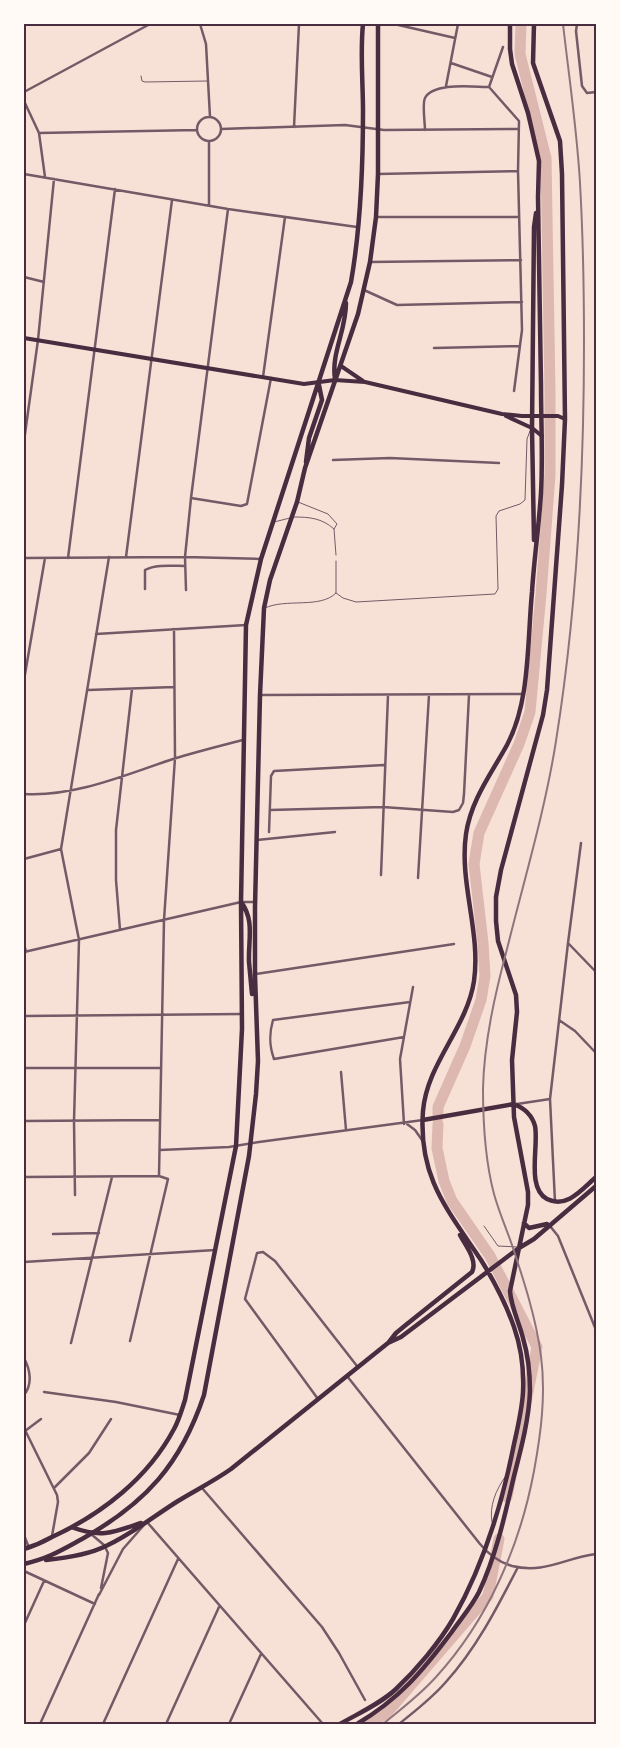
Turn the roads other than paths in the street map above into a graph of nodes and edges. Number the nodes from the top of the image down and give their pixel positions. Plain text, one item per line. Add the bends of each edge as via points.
1 (150, 24) edge
2 (200, 24) edge
3 (300, 24) edge
4 (363, 24) edge
5 (378, 24) edge
6 (394, 24) edge
7 (458, 24) edge
8 (510, 24) edge
9 (534, 24) edge
10 (577, 24) edge
11 (455, 38) junction
12 (503, 46) dead end
13 (451, 63) junction
14 (141, 76) dead end
15 (492, 78) junction
16 (208, 81) junction
17 (446, 86) junction
18 (489, 87) junction
19 (24, 92) edge
20 (596, 92) edge
21 (24, 101) edge
22 (210, 117) junction
23 (294, 127) junction
24 (363, 127) junction
25 (221, 129) junction
26 (518, 129) junction
27 (197, 130) junction
28 (377, 130) junction
29 (425, 130) junction
30 (39, 133) junction
31 (209, 142) junction
32 (518, 171) junction
33 (24, 174) edge
34 (378, 174) junction
35 (45, 177) junction
36 (54, 179) junction
37 (116, 189) junction
38 (538, 197) junction
39 (172, 200) junction
40 (209, 206) junction
41 (228, 209) junction
42 (285, 217) junction
43 (376, 217) junction
44 (519, 217) junction
45 (359, 227) junction
46 (521, 260) junction
47 (370, 262) junction
48 (24, 277) edge
49 (44, 282) junction
50 (364, 290) junction
51 (346, 297) junction
52 (522, 302) junction
53 (24, 338) edge
54 (38, 340) junction
55 (520, 346) junction
56 (95, 348) junction
57 (434, 348) dead end
58 (151, 358) junction
59 (341, 366) junction
60 (208, 368) junction
61 (264, 377) junction
62 (271, 378) junction
63 (335, 380) junction
64 (319, 382) junction
65 (365, 382) junction
66 (514, 391) dead end
67 (502, 414) junction
68 (25, 416) edge
69 (532, 416) junction
70 (543, 417) junction
71 (566, 419) junction
72 (532, 428) junction
73 (542, 436) junction
74 (24, 441) edge
75 (333, 460) dead end
76 (499, 463) dead end
77 (305, 468) junction
78 (191, 498) junction
79 (297, 502) junction
80 (292, 518) junction
81 (493, 521) dead end
82 (496, 521) junction
83 (273, 522) junction
84 (334, 529) junction
85 (496, 542) junction
86 (493, 543) dead end
87 (336, 546) junction
88 (339, 546) dead end
89 (535, 549) junction
90 (336, 555) dead end
91 (108, 557) junction
92 (126, 557) junction
93 (185, 557) junction
94 (24, 558) edge
95 (45, 558) junction
96 (68, 558) junction
97 (261, 559) junction
98 (336, 561) dead end
99 (494, 564) dead end
100 (497, 564) junction
101 (185, 566) junction
102 (336, 571) junction
103 (339, 571) dead end
104 (145, 589) dead end
105 (186, 590) dead end
106 (336, 593) junction
107 (264, 608) junction
108 (246, 625) junction
109 (174, 629) junction
110 (96, 634) junction
111 (24, 680) edge
112 (174, 687) junction
113 (132, 689) junction
114 (88, 690) junction
115 (469, 694) junction
116 (524, 694) junction
117 (260, 695) junction
118 (388, 695) junction
119 (429, 695) junction
120 (245, 740) junction
121 (175, 758) junction
122 (384, 765) junction
123 (123, 776) junction
124 (70, 791) junction
125 (24, 794) edge
126 (383, 808) junction
127 (422, 809) junction
128 (270, 810) junction
129 (269, 832) dead end
130 (335, 832) dead end
131 (257, 840) junction
132 (581, 843) dead end
133 (61, 849) junction
134 (24, 860) edge
135 (381, 875) dead end
136 (418, 878) dead end
137 (241, 902) junction
138 (255, 902) junction
139 (164, 920) junction
140 (120, 930) junction
141 (78, 940) junction
142 (568, 943) junction
143 (24, 944) edge
144 (454, 944) dead end
145 (25, 952) edge
146 (596, 972) edge
147 (255, 975) junction
148 (412, 987) dead end
149 (255, 999) junction
150 (410, 1002) junction
151 (242, 1014) junction
152 (162, 1015) junction
153 (24, 1016) edge
154 (77, 1016) junction
155 (559, 1020) junction
156 (404, 1038) junction
157 (596, 1053) edge
158 (24, 1068) edge
159 (75, 1068) junction
160 (161, 1068) junction
161 (341, 1072) dead end
162 (550, 1099) junction
163 (514, 1104) junction
164 (160, 1120) junction
165 (423, 1120) junction
166 (24, 1121) edge
167 (74, 1121) junction
168 (405, 1124) junction
169 (346, 1130) junction
170 (423, 1141) junction
171 (251, 1143) junction
172 (236, 1146) junction
173 (160, 1150) junction
174 (74, 1176) junction
175 (159, 1176) junction
176 (24, 1177) edge
177 (112, 1177) junction
178 (596, 1177) edge
179 (596, 1186) edge
180 (75, 1195) dead end
181 (555, 1202) junction
182 (451, 1218) junction
183 (524, 1223) junction
184 (484, 1226) dead end
185 (550, 1226) junction
186 (99, 1233) junction
187 (53, 1234) dead end
188 (519, 1248) junction
189 (216, 1250) junction
190 (151, 1254) junction
191 (93, 1257) junction
192 (24, 1262) edge
193 (488, 1272) junction
194 (596, 1330) edge
195 (130, 1341) dead end
196 (388, 1343) junction
197 (71, 1344) dead end
198 (24, 1358) edge
199 (358, 1367) junction
200 (347, 1376) junction
201 (44, 1392) dead end
202 (24, 1395) edge
203 (318, 1399) junction
204 (180, 1415) junction
205 (111, 1419) dead end
206 (40, 1420) dead end
207 (24, 1430) edge
208 (54, 1488) junction
209 (202, 1488) junction
210 (147, 1521) junction
211 (74, 1528) junction
212 (91, 1534) junction
213 (24, 1535) edge
214 (52, 1538) junction
215 (105, 1547) junction
216 (26, 1548) edge
217 (485, 1550) junction
218 (596, 1554) edge
219 (492, 1557) junction
220 (178, 1559) junction
221 (40, 1561) junction
222 (24, 1564) edge
223 (518, 1567) junction
224 (24, 1571) edge
225 (44, 1581) junction
226 (99, 1595) junction
227 (95, 1604) junction
228 (219, 1606) junction
229 (24, 1625) edge
230 (261, 1654) junction
231 (365, 1700) dead end
232 (40, 1724) edge
233 (103, 1724) edge
234 (166, 1724) edge
235 (229, 1724) edge
236 (323, 1724) edge
237 (340, 1724) edge
238 (357, 1724) edge
239 (399, 1724) edge

1 - 19 street
2 - 16 street via 206,44
3 - 23 street
4 - 24 main road
5 - 28 main road
6 - 11 street
7 - 11 street
8 - 38 main road via 513,70 528,113 539,161
9 - 71 main road via 532,63 560,141
10 - 20 street via 582,86 587,93
11 - 13 street
12 - 15 street
13 - 15 street
13 - 17 street
14 - 16 lane via 145,82
15 - 18 street
16 - 22 street
17 - 18 street
17 - 29 street via 425,98
18 - 26 street via 518,120
21 - 30 street
22 - 25 street via 218,121
22 - 27 street via 204,118
23 - 24 street
23 - 25 street
24 - 28 street
24 - 45 main road
25 - 31 street via 217,139
26 - 29 street
26 - 32 street
27 - 30 street
27 - 31 street via 200,138
28 - 29 street
28 - 34 main road
30 - 35 street
31 - 40 street
32 - 34 street
32 - 44 street
33 - 35 street
34 - 43 main road
35 - 36 street
36 - 37 street
36 - 49 street
37 - 39 street
37 - 56 street
38 - 69 main road via 534,228
38 - 70 main road
39 - 40 street
39 - 58 street
40 - 41 street
41 - 42 street
41 - 60 street
42 - 45 street
42 - 61 street
43 - 44 street
43 - 47 main road
44 - 46 street
45 - 51 main road
46 - 47 street
46 - 52 street
47 - 50 main road
48 - 49 street
49 - 54 street
50 - 52 street via 397,305
50 - 59 main road
51 - 63 main road via 345,325 333,367
51 - 64 main road
52 - 55 street
53 - 54 main road
54 - 56 main road
54 - 68 street
55 - 57 street
55 - 66 street
56 - 58 main road
56 - 96 street
58 - 60 main road
58 - 92 street
59 - 63 main road
59 - 65 main road
60 - 61 main road
60 - 78 street
61 - 62 main road
62 - 64 main road via 304,384
62 - 78 street via 246,504 241,506
63 - 64 main road
63 - 65 main road
63 - 77 main road
64 - 77 main road via 322,400 306,449
64 - 83 main road
65 - 67 main road
67 - 69 main road
67 - 72 main road
68 - 74 street
69 - 70 main road
69 - 72 main road
70 - 71 main road
70 - 73 main road
71 - 163 main road via 547,690 496,897 498,941 516,995 512,1060
72 - 73 main road
72 - 82 lane via 527,439 525,500 499,511
72 - 89 main road
73 - 89 main road
75 - 76 street via 390,458
77 - 79 main road
78 - 93 street
79 - 80 main road
79 - 84 lane via 328,514 337,524
80 - 83 lane
80 - 84 lane via 320,520
80 - 107 main road via 270,580
81 - 82 lane
82 - 85 lane
83 - 97 main road
84 - 87 lane
85 - 86 lane
85 - 100 lane
87 - 88 lane
87 - 90 lane
89 - 116 main road
91 - 92 street
91 - 96 street
91 - 110 street
92 - 93 street
93 - 97 street
93 - 101 street
94 - 95 street
95 - 96 street
95 - 111 street
97 - 108 main road
98 - 102 lane
99 - 100 lane
100 - 106 lane via 498,589 492,595 356,602
101 - 104 street via 145,570
101 - 105 street
102 - 103 lane
102 - 106 lane
106 - 107 lane via 329,600 281,603
107 - 117 main road
108 - 109 street
108 - 120 main road
109 - 110 street
109 - 112 street
110 - 114 street
112 - 113 street
112 - 121 street
113 - 114 street
113 - 123 street
114 - 124 street
115 - 116 street
115 - 119 street
115 - 127 street via 461,807 454,812
116 - 165 main road via 508,743 470,814 464,875 474,941 474,981 468,1005 426,1091
117 - 118 street
117 - 131 main road
118 - 119 street
118 - 122 street
119 - 127 street
120 - 121 street
120 - 137 main road
121 - 123 street
121 - 139 street
122 - 126 street
122 - 128 street via 274,770
123 - 124 street
123 - 140 street via 115,846
124 - 125 street
124 - 133 street
126 - 127 street
126 - 128 street
126 - 135 street
127 - 136 street
128 - 129 street
130 - 131 street
131 - 138 main road
132 - 142 street
133 - 134 street
133 - 141 street
137 - 138 street
137 - 139 street
137 - 149 main road via 250,919 249,962
137 - 151 main road
138 - 147 main road
139 - 140 street
139 - 152 street
140 - 141 street
141 - 145 street
141 - 154 street
142 - 146 street
142 - 155 street
143 - 145 street
144 - 147 street
147 - 149 main road
148 - 150 street
149 - 171 main road via 258,1061
150 - 156 street
150 - 156 street via 273,1020 270,1048 274,1059
151 - 152 street
151 - 172 main road
152 - 154 street
152 - 160 street
153 - 154 street
154 - 159 street
155 - 157 street
155 - 162 street
156 - 168 street via 400,1059
158 - 159 street
159 - 160 street
159 - 167 street
160 - 164 street
161 - 169 street
162 - 163 street
162 - 181 street
163 - 165 main road
163 - 181 main road via 528,1113 535,1126 537,1189 544,1198
163 - 183 main road via 517,1141 528,1192
164 - 167 street
164 - 173 street
165 - 168 street
165 - 170 main road
166 - 167 street
167 - 174 street
168 - 169 street
168 - 170 street via 415,1130
169 - 171 street
170 - 182 main road via 434,1186
171 - 172 street
171 - 212 main road via 198,1414 180,1449 151,1489 129,1510
172 - 173 street
172 - 189 main road
173 - 175 street
174 - 176 street
174 - 177 street
174 - 180 street
175 - 177 street
175 - 190 street via 166,1177 168,1181
177 - 186 street
178 - 181 main road via 567,1201
179 - 185 main road
182 - 193 main road
182 - 196 main road via 474,1268
183 - 185 main road via 529,1228
183 - 188 main road
184 - 188 lane via 498,1246
185 - 188 main road
185 - 194 street via 558,1236
186 - 187 street
186 - 191 street
188 - 193 main road
188 - 219 main road via 511,1282 511,1298 524,1339 530,1391 508,1505
189 - 190 street
189 - 204 main road
190 - 191 street
190 - 195 street
191 - 192 street
191 - 197 street
193 - 196 main road via 401,1337
193 - 217 main road via 516,1332 523,1390 508,1472
196 - 199 main road
198 - 202 street via 30,1385
199 - 200 main road
199 - 203 street via 275,1261 263,1252 258,1253 245,1299
200 - 203 main road
200 - 217 street
201 - 204 street
203 - 209 main road via 231,1469
204 - 211 main road via 156,1457 136,1480
205 - 208 street via 89,1453
206 - 207 street
207 - 208 street
208 - 214 street via 58,1502
209 - 210 main road
209 - 231 street via 326,1634
210 - 212 main road via 115,1532
210 - 215 main road
210 - 220 street
210 - 226 street via 123,1549
211 - 212 main road
211 - 214 main road
212 - 215 street
212 - 221 main road
213 - 216 street
214 - 216 main road
215 - 221 main road
215 - 226 street via 108,1558
217 - 219 street
217 - 237 main road via 451,1622 414,1670 385,1698
218 - 223 street via 541,1568 529,1570
219 - 223 street
219 - 238 main road via 478,1594 430,1662 391,1702
220 - 228 street
220 - 233 street
221 - 222 main road
223 - 239 street via 480,1637 445,1684
224 - 225 street
225 - 227 street
225 - 229 street
226 - 227 street
227 - 232 street
228 - 230 street
228 - 234 street
230 - 235 street
230 - 236 street

